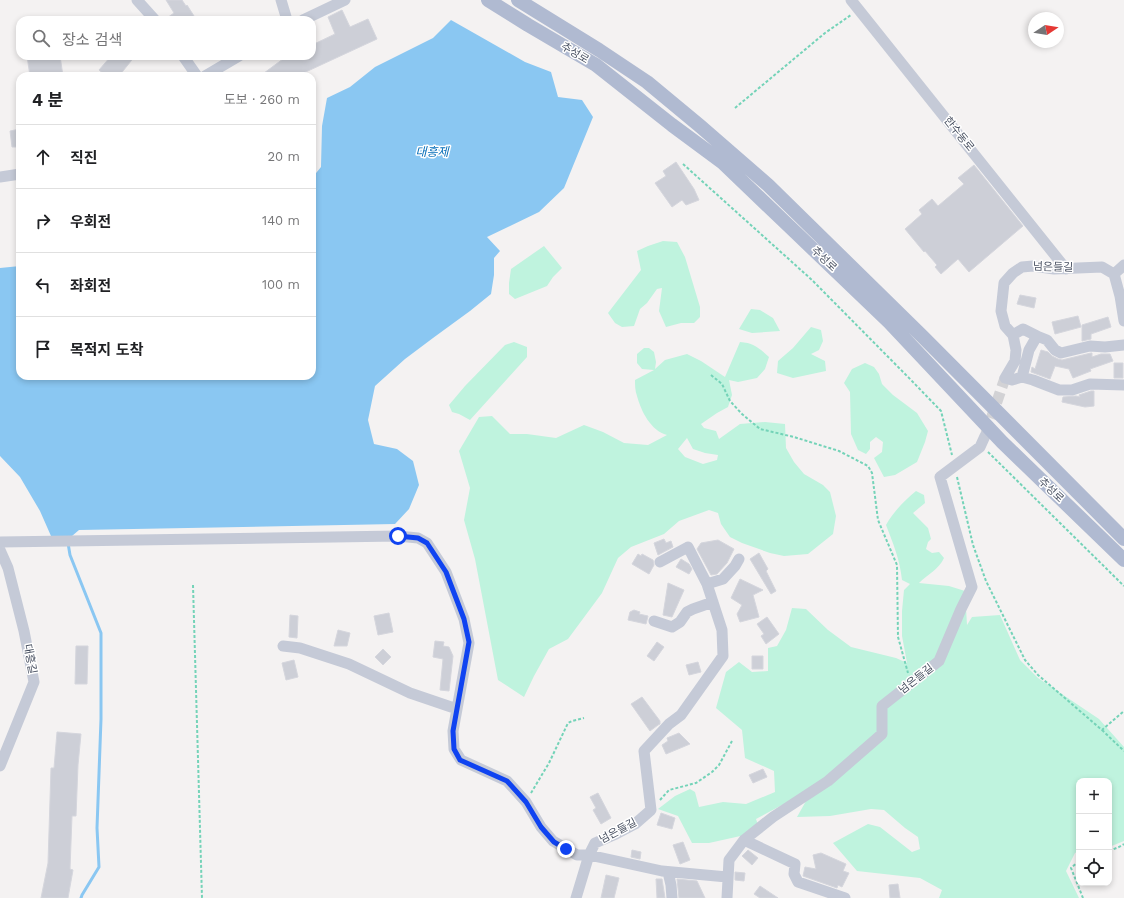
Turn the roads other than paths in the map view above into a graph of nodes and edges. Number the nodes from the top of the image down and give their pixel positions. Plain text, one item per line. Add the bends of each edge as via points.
1 (137, 0) edge
2 (281, 0) edge
3 (345, 0) edge
4 (476, 0) edge
5 (488, 0) edge
6 (518, 0) edge
7 (536, 0) edge
8 (851, 0) edge
9 (151, 16) edge
10 (286, 16) edge
11 (311, 16) edge
12 (186, 60) edge
13 (232, 60) edge
14 (194, 72) edge
15 (212, 72) edge
16 (606, 73) junction
17 (647, 82) junction
18 (16, 175) edge
19 (0, 177) edge
20 (1124, 265) edge
21 (1066, 269) junction
22 (1114, 274) junction
23 (1124, 321) edge
24 (1013, 334) junction
25 (1037, 336) junction
26 (1124, 345) edge
27 (1022, 377) junction
28 (1124, 385) edge
29 (986, 436) tunnel mouth
30 (1124, 539) edge
31 (0, 542) edge
32 (0, 550) edge
33 (739, 559) dead end
34 (1124, 560) edge
35 (660, 562) dead end
36 (707, 584) junction
37 (713, 602) junction
38 (654, 621) dead end
39 (283, 646) dead end
40 (457, 709) junction
41 (0, 766) edge
42 (744, 840) junction
43 (589, 855) junction
44 (668, 872) junction
45 (728, 877) junction
46 (576, 898) edge
47 (672, 898) edge
48 (727, 898) edge
49 (845, 898) edge

1 - 9 street
2 - 10 street
3 - 11 street
4 - 16 main road via 566,53
5 - 16 main road, 추성로
6 - 17 main road, 추성로
7 - 17 main road
8 - 21 street, 한수동로
12 - 14 street
13 - 15 street
16 - 34 main road, 추성로 via 722,162 771,208 889,322 1002,442
17 - 30 main road, 추성로 via 768,185
18 - 19 street
20 - 22 street
21 - 22 street, 넘은들길 via 1102,267
21 - 24 street, 넘은들길 via 1022,267 1004,283 1001,311 1005,326
22 - 23 street
24 - 25 street via 1023,328
24 - 27 street, 넘은들길 via 1015,361 1005,378 1012,380
25 - 26 street via 1047,340 1055,350 1062,353 1090,346
25 - 27 street via 1029,350
27 - 28 street via 1059,390 1072,390 1090,384
29 - 42 street, 넘은들길 via 980,447 940,477 972,587 939,661 882,706 882,734 828,781 773,816
31 - 40 street via 398,536 418,538 427,543 446,572 464,619 469,642
32 - 41 street, 대흥길 via 8,568 34,682
33 - 36 street via 723,579
35 - 36 street via 688,547
36 - 37 street
37 - 38 street via 687,612 680,622 672,627
37 - 43 street, 넘은들길 via 722,630 723,656 681,715 644,751 651,810 635,824 595,843
39 - 40 street via 300,648 349,664 410,693
40 - 43 street via 453,731 454,749 460,760 507,781 525,800 541,827 554,842 577,855
42 - 45 street, 넘은들길 via 729,860
42 - 49 street via 795,864 794,874 798,882
43 - 44 street, 넘은들길
43 - 46 street
44 - 45 street, 넘은들길
44 - 47 street
45 - 48 street, 넘은들길

